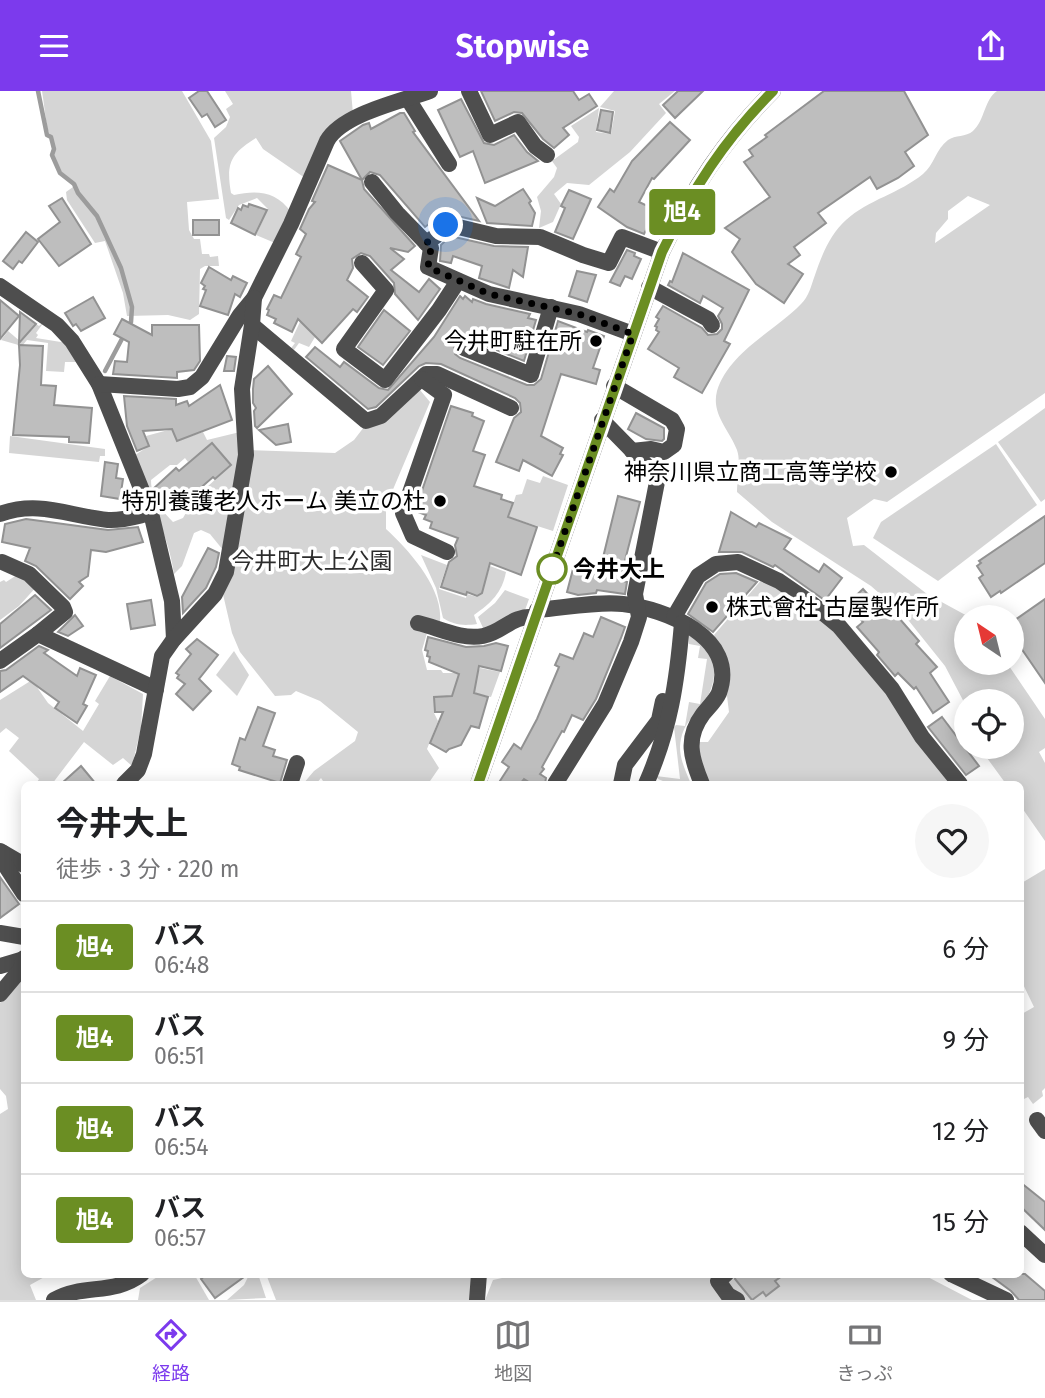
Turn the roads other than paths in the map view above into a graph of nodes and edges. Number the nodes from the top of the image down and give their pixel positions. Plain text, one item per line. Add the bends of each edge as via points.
1 (430, 91) edge
2 (469, 91) edge
3 (773, 91) edge
4 (408, 99) junction
5 (547, 155) dead end
6 (449, 164) dead end
7 (372, 182) dead end
8 (426, 243) junction
9 (662, 252) junction
10 (362, 263) dead end
11 (458, 281) junction
12 (0, 286) edge
13 (649, 287) junction
14 (254, 298) junction
15 (551, 307) junction
16 (252, 325) junction
17 (712, 325) dead end
18 (633, 334) junction
19 (464, 348) dead end
20 (406, 353) junction
21 (424, 376) junction
22 (99, 384) junction
23 (614, 386) junction
24 (511, 408) dead end
25 (602, 420) junction
26 (632, 450) junction
27 (151, 513) junction
28 (0, 514) edge
29 (447, 552) dead end
30 (2, 562) dead end
31 (638, 607) junction
32 (536, 613) junction
33 (678, 620) junction
34 (418, 623) dead end
35 (37, 634) junction
36 (174, 639) junction
37 (679, 659) junction
38 (0, 660) edge
39 (156, 689) junction
40 (297, 763) dead end
41 (127, 781) edge
42 (291, 781) edge
43 (479, 781) edge
44 (561, 781) edge
45 (622, 781) edge
46 (647, 781) edge
47 (701, 781) edge
48 (958, 781) edge
49 (1, 852) edge
50 (21, 863) edge
51 (21, 889) edge
52 (0, 933) edge
53 (21, 936) edge
54 (21, 960) edge
55 (0, 966) edge
56 (21, 969) edge
57 (0, 994) edge
58 (1024, 1235) edge
59 (1042, 1246) edge
60 (135, 1278) edge
61 (479, 1278) edge
62 (721, 1278) edge
63 (959, 1278) edge
64 (54, 1300) edge
65 (477, 1300) edge
66 (737, 1300) edge
67 (1006, 1300) edge

1 - 4 street
2 - 5 street via 490,135 519,123
3 - 9 street via 699,181
4 - 6 street
4 - 14 street via 342,124 330,136
7 - 8 street
8 - 9 street via 446,225 496,236 540,237 608,263 622,237
8 - 11 street via 431,248 428,267
9 - 13 street
10 - 20 street via 386,290 344,349 385,380
11 - 15 street via 489,294
11 - 20 street
12 - 22 street via 57,325
13 - 17 street
13 - 18 street
14 - 16 street
14 - 22 street via 202,377 190,387
15 - 18 street
15 - 19 street via 531,375
16 - 21 street via 366,421 381,416
16 - 36 street via 242,389 246,455 226,572 215,594
18 - 23 street
20 - 21 street
21 - 24 street via 437,374
21 - 29 street via 444,395 403,513 413,536
22 - 27 street
23 - 25 street
23 - 26 street via 673,420 677,429 674,445 664,452
25 - 26 street
25 - 32 street
26 - 31 street via 657,482 635,594
27 - 28 street via 111,520 20,507
27 - 36 street via 172,601
30 - 35 street via 29,574 63,607 65,613
31 - 32 street via 621,604
31 - 33 street
31 - 44 street via 639,617 621,669
32 - 34 street via 485,636 455,635
32 - 43 street
33 - 37 street
33 - 47 street via 708,639 721,664 719,694 691,737 691,753
33 - 48 street via 698,576 716,564 738,562 779,581 839,627 892,689
35 - 38 street
35 - 39 street
36 - 39 street via 162,656
37 - 45 street via 669,676 659,720 625,765
37 - 46 street via 662,749
39 - 41 street via 144,754
40 - 42 street
49 - 50 street
49 - 51 street
52 - 53 street
54 - 55 street
56 - 57 street
58 - 59 street
60 - 64 street via 119,1287 76,1291
61 - 65 street
62 - 66 street via 718,1281
63 - 67 street

